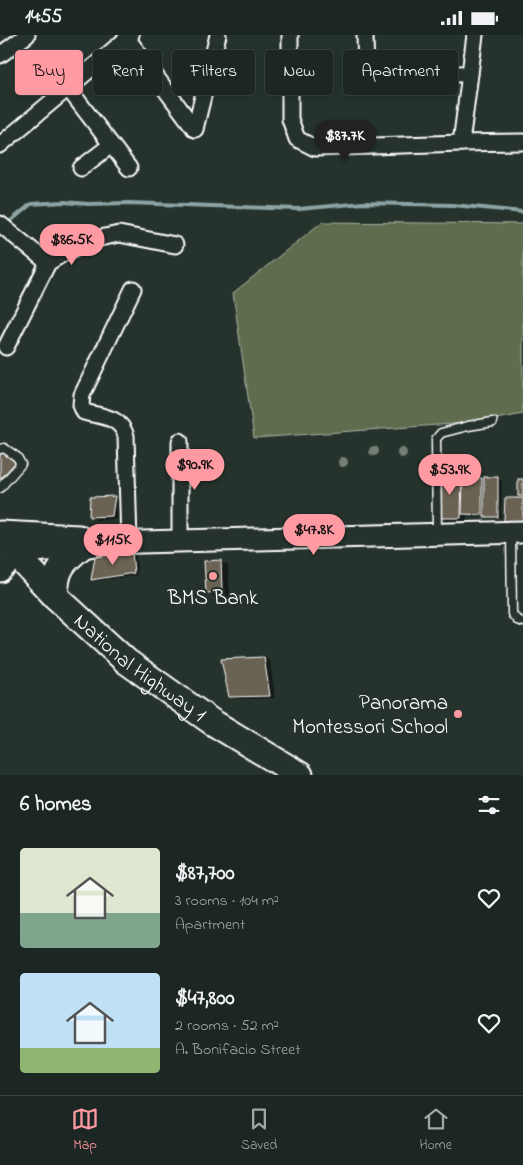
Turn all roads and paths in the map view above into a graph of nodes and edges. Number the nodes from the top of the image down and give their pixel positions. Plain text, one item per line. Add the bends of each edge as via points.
1 (27, 35) edge
2 (218, 35) edge
3 (290, 35) edge
4 (365, 35) edge
5 (475, 35) edge
6 (129, 37) edge
7 (0, 55) edge
8 (470, 74) junction
9 (83, 75) edge
10 (60, 95) edge
11 (73, 95) edge
12 (523, 142) edge
13 (461, 143) junction
14 (0, 145) edge
15 (111, 145) junction
16 (81, 168) dead end
17 (129, 168) dead end
18 (6, 228) edge
19 (175, 245) dead end
20 (48, 263) junction
21 (133, 289) dead end
22 (6, 347) dead end
23 (494, 423) dead end
24 (180, 441) dead end
25 (0, 449) edge
26 (0, 488) edge
27 (0, 532) edge
28 (517, 532) edge
29 (437, 534) junction
30 (0, 537) edge
31 (180, 541) junction
32 (129, 543) junction
33 (94, 545) junction
34 (9, 563) edge
35 (55, 596) junction
36 (523, 622) edge
37 (300, 775) edge

1 - 7 street
2 - 6 street via 195,129
3 - 13 street via 290,119 297,139 315,148
4 - 8 street via 366,73
5 - 8 street
6 - 9 street
8 - 13 street
10 - 14 street
11 - 15 street
12 - 13 street
15 - 16 street
15 - 17 street
18 - 20 street
19 - 20 street via 119,234 94,239
20 - 22 street
21 - 32 street via 82,395 81,405 84,412 117,421 124,427
23 - 29 lane via 441,433 436,439
24 - 31 street
25 - 26 lane via 4,448 17,457 21,464
27 - 33 main road via 91,537
28 - 29 main road
28 - 36 lane via 512,614
29 - 31 main road
30 - 34 highway, National Highway 1
31 - 32 main road
32 - 33 main road
33 - 34 main road via 21,552
33 - 35 highway via 70,556 62,566 56,578
34 - 35 highway, National Highway 1
35 - 37 highway, National Highway 1 via 126,661 212,722

